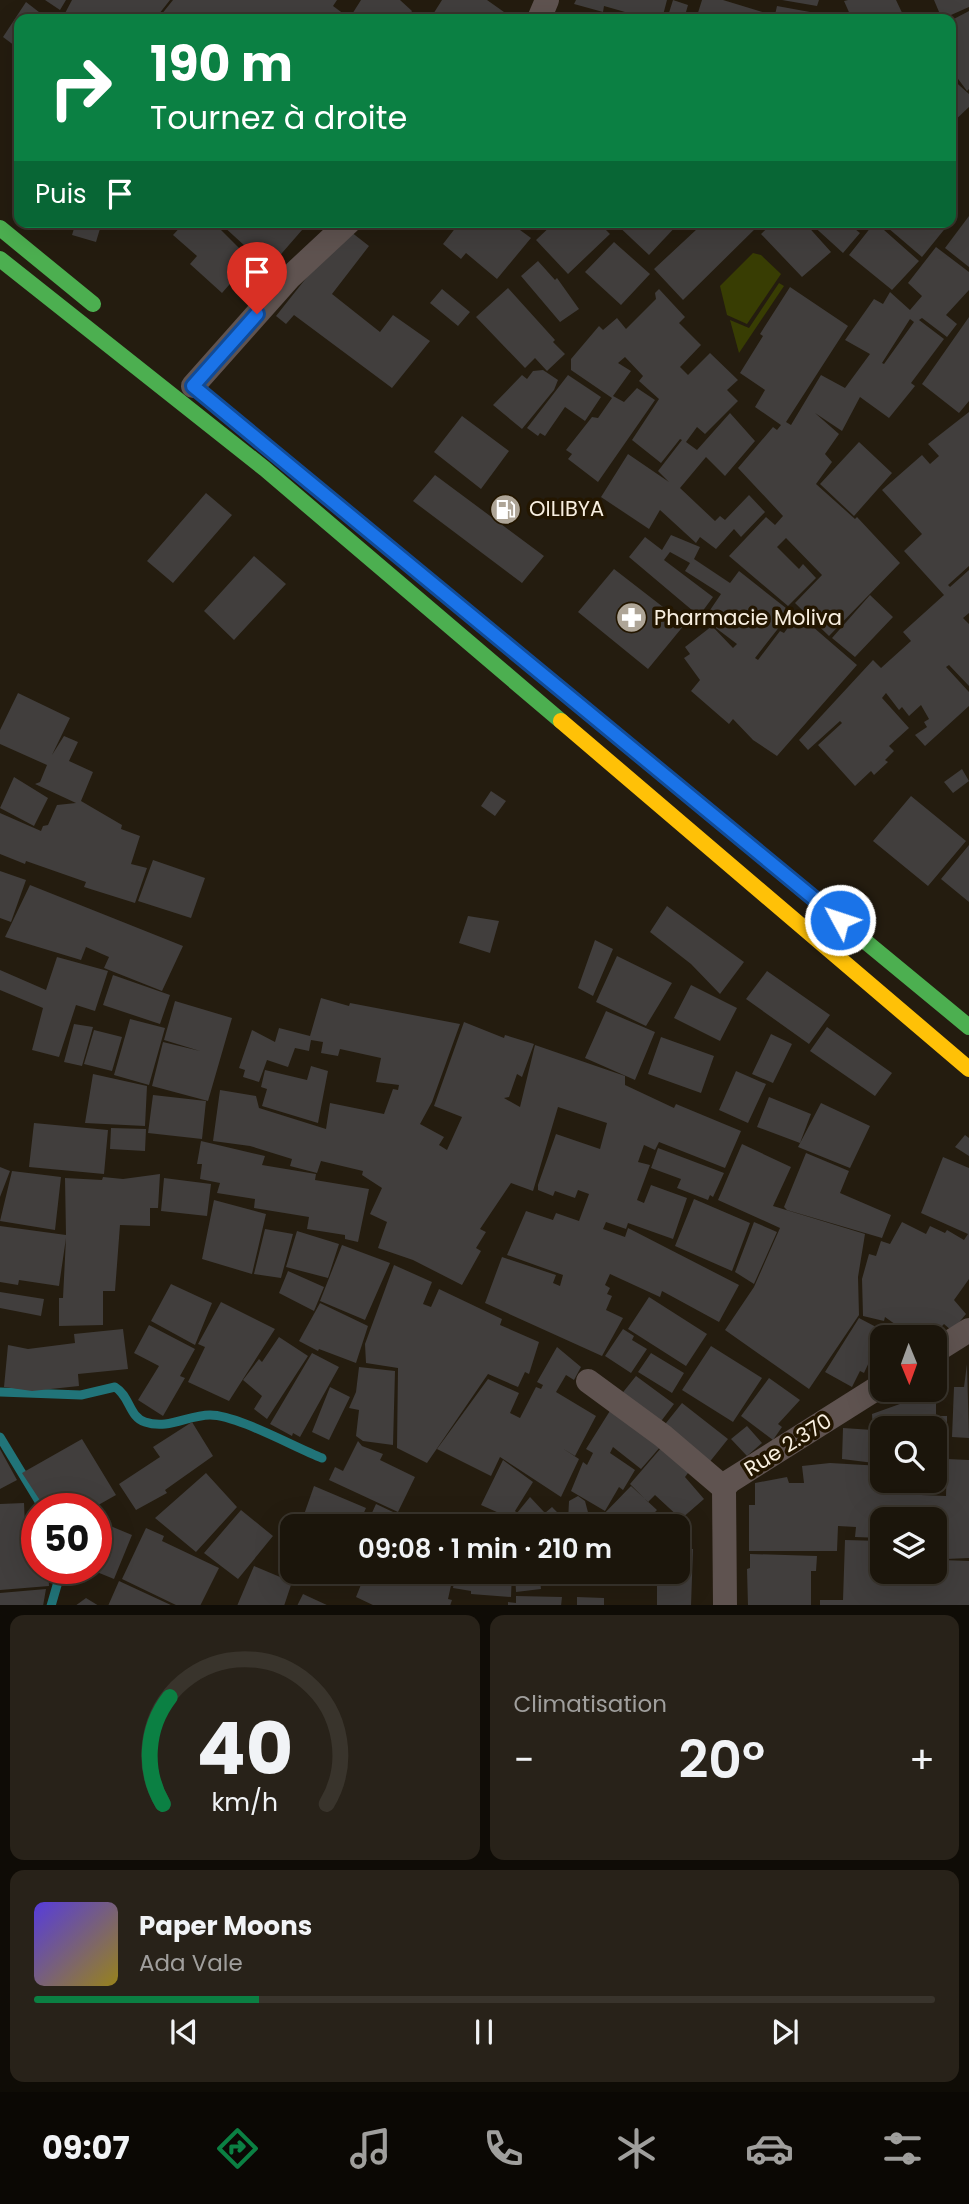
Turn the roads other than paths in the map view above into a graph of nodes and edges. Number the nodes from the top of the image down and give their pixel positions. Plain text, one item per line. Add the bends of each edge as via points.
1 (0, 228) edge
2 (343, 228) edge
3 (0, 259) edge
4 (107, 316) dead end
5 (193, 386) dead end
6 (495, 635) dead end
7 (969, 1027) edge
8 (969, 1069) edge
9 (969, 1330) edge
10 (947, 1344) edge
11 (587, 1381) dead end
12 (870, 1393) edge
13 (724, 1489) junction
14 (725, 1605) edge

1 - 4 main road
2 - 5 street via 289,278
3 - 8 main road via 265,469
6 - 7 main road
9 - 10 street
11 - 13 street via 663,1436
12 - 13 street, Rue 2.370
13 - 14 street, Rue 2.370

